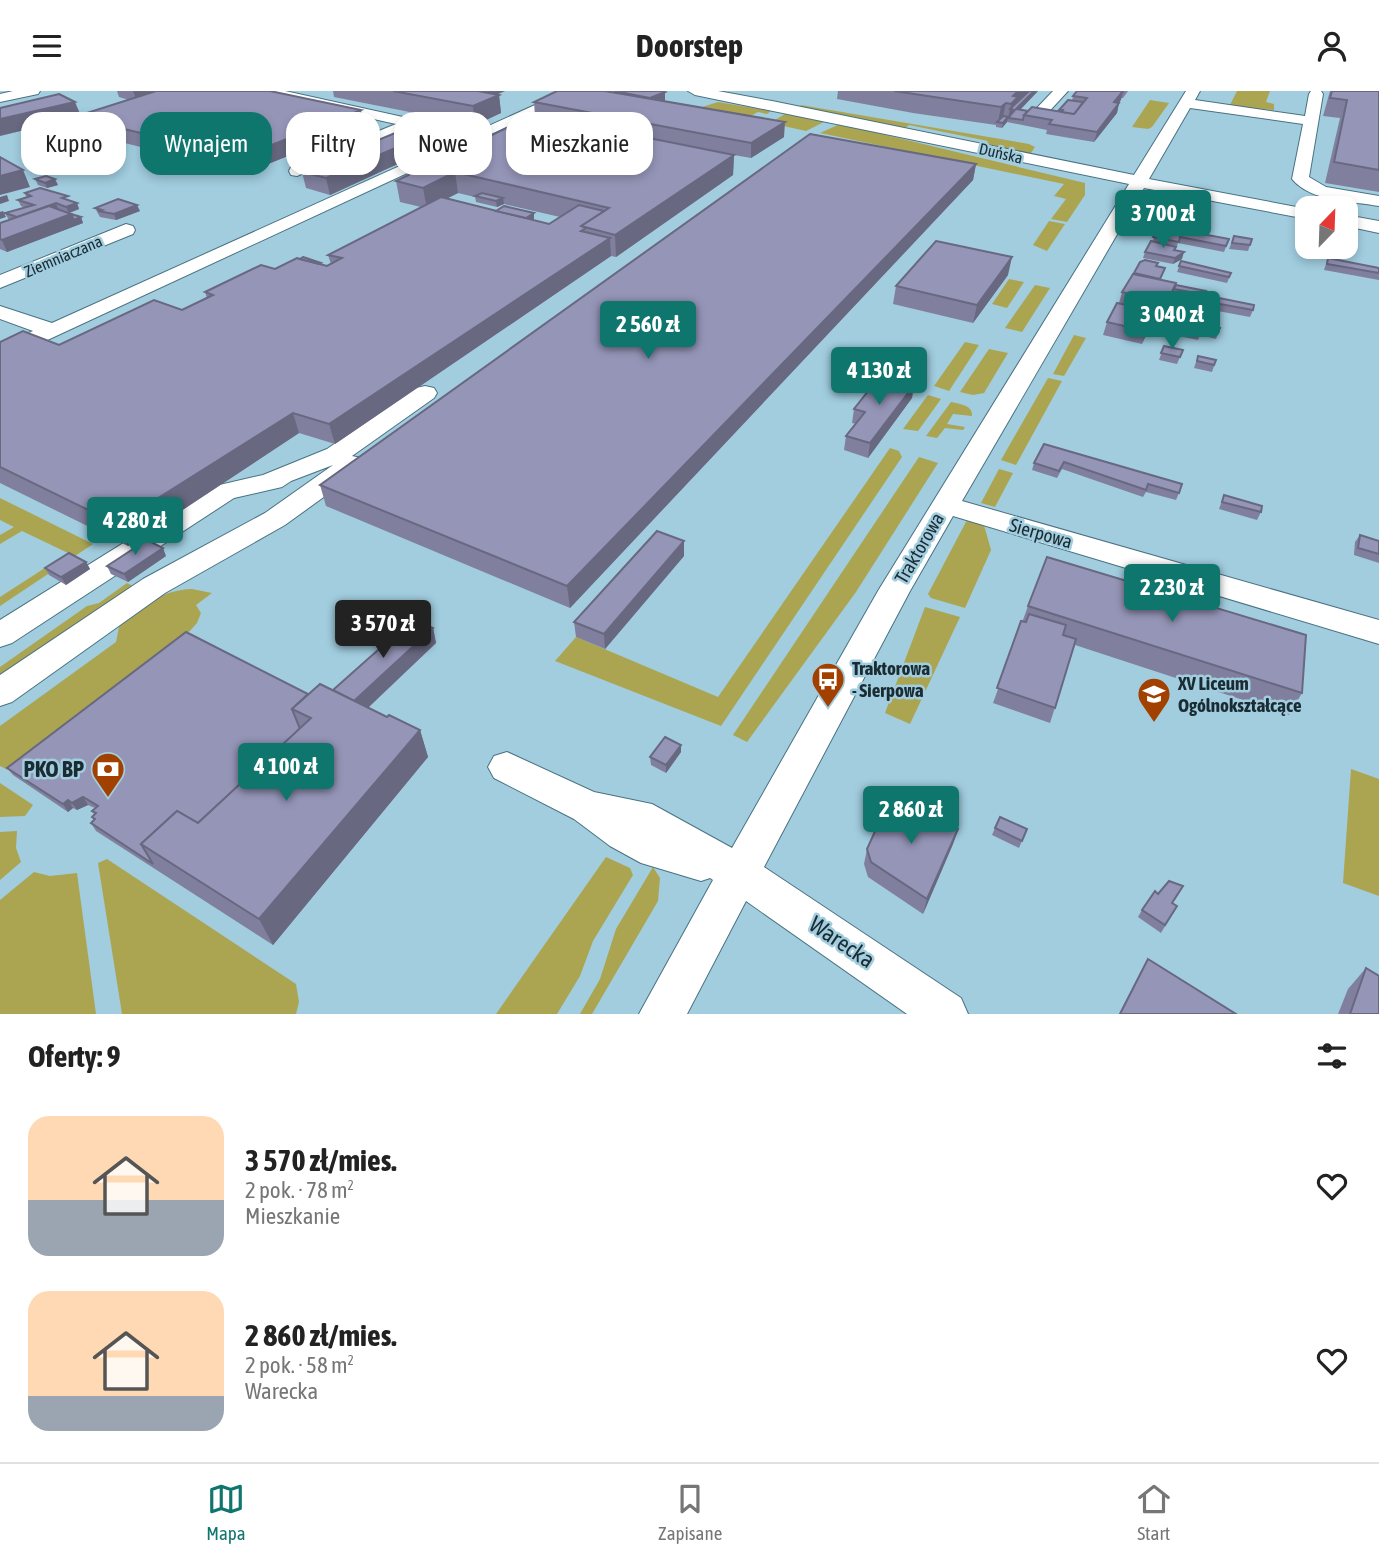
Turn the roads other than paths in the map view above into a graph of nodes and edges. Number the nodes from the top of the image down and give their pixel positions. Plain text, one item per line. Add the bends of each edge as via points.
1 (33, 91) edge
2 (267, 91) edge
3 (695, 91) edge
4 (1061, 91) edge
5 (1317, 94) dead end
6 (720, 95) junction
7 (578, 96) edge
8 (1189, 97) edge
9 (0, 98) edge
10 (695, 108) edge
11 (362, 112) edge
12 (1039, 114) edge
13 (380, 116) edge
14 (1311, 121) junction
15 (380, 136) edge
16 (1139, 183) junction
17 (1379, 201) edge
18 (1295, 212) edge
19 (1358, 223) edge
20 (1379, 227) edge
21 (127, 230) dead end
22 (0, 282) edge
23 (0, 311) edge
24 (53, 331) junction
25 (0, 355) edge
26 (944, 505) junction
27 (1379, 632) edge
28 (0, 635) edge
29 (0, 693) edge
30 (507, 767) dead end
31 (738, 873) junction
32 (662, 1014) edge
33 (945, 1014) edge

1 - 9 street
2 - 11 street
3 - 6 street, Duńska
4 - 12 street
5 - 14 street
6 - 10 street
6 - 16 street, Duńska
7 - 24 street
8 - 14 street
8 - 16 street, Traktorowa
13 - 15 street via 412,123
14 - 17 street via 1300,179 1321,191
16 - 18 street, Duńska
16 - 26 street, Traktorowa
19 - 20 street
21 - 22 street, Ziemniaczana
23 - 24 street
24 - 25 street
26 - 27 street, Sierpowa
26 - 31 street, Traktorowa
28 - 29 street via 225,492 272,481 336,455 437,393 275,519 154,586
30 - 31 street, Warecka via 588,807 655,851
31 - 32 street, Traktorowa
31 - 33 street, Warecka

